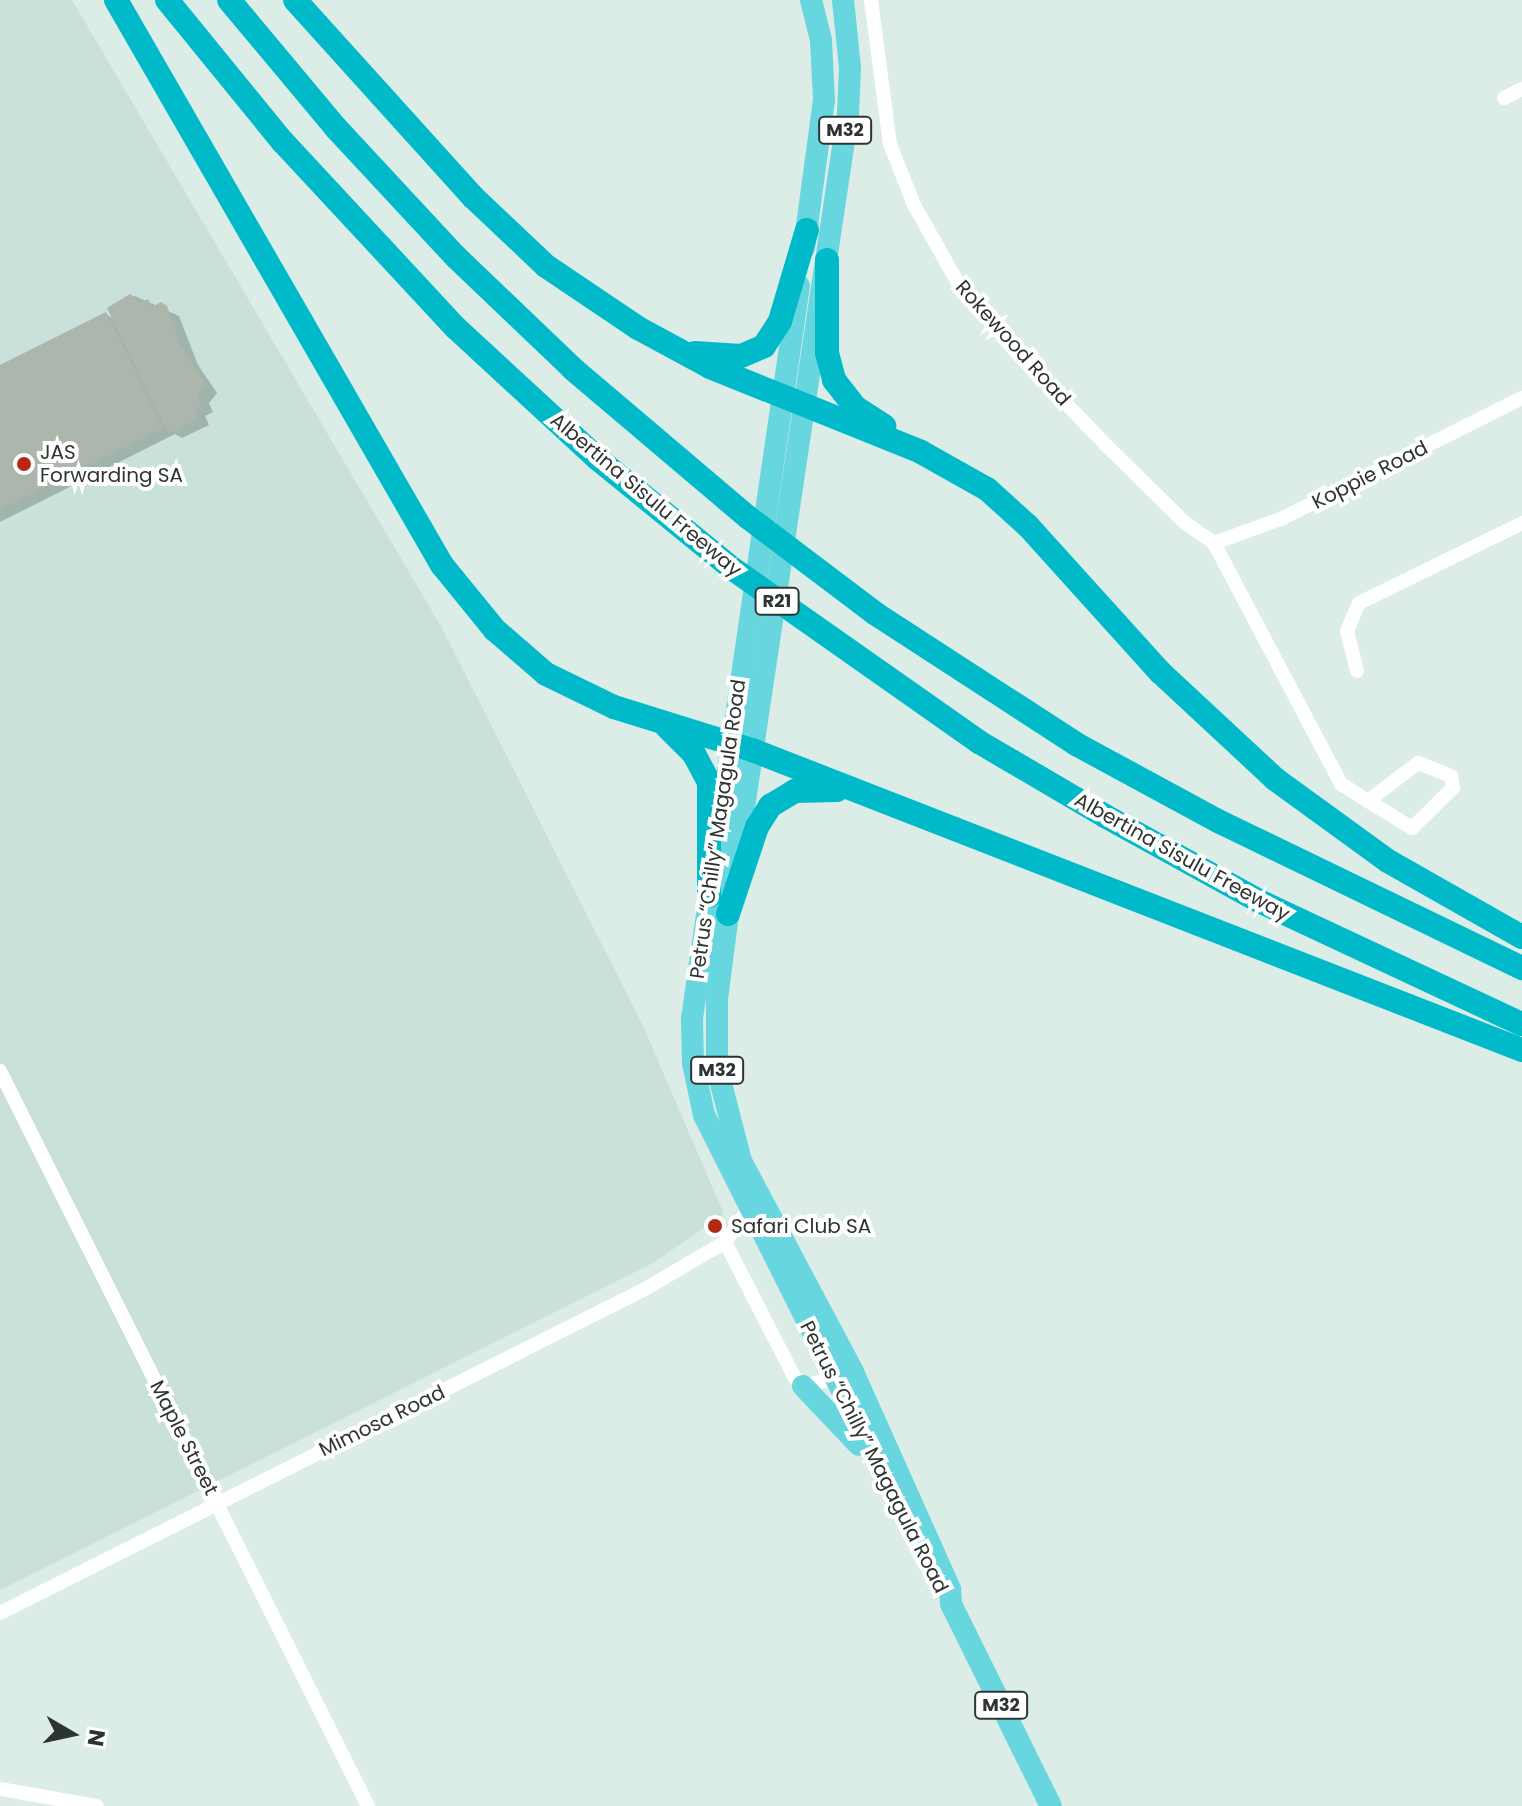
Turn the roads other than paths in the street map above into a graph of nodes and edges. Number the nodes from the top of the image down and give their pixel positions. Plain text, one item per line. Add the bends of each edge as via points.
1 (116, 0) edge
2 (167, 0) edge
3 (229, 0) edge
4 (295, 0) edge
5 (811, 0) edge
6 (843, 0) edge
7 (871, 0) edge
8 (1522, 89) edge
9 (1504, 98) dead end
10 (807, 230) junction
11 (827, 260) junction
12 (681, 351) junction
13 (1522, 398) edge
14 (792, 403) junction
15 (921, 452) junction
16 (779, 491) junction
17 (1522, 523) edge
18 (1214, 543) junction
19 (1357, 671) dead end
20 (665, 726) junction
21 (742, 746) junction
22 (859, 793) junction
23 (1368, 801) junction
24 (709, 896) junction
25 (728, 914) junction
26 (1522, 937) edge
27 (1522, 968) edge
28 (1522, 1024) edge
29 (1522, 1050) edge
30 (0, 1071) edge
31 (748, 1210) junction
32 (725, 1242) junction
33 (844, 1376) junction
34 (803, 1386) junction
35 (895, 1494) junction
36 (216, 1503) junction
37 (951, 1604) junction
38 (0, 1613) edge
39 (0, 1789) edge
40 (97, 1806) edge
41 (368, 1806) edge
42 (1051, 1806) edge

1 - 20 highway via 466,599 546,674
2 - 28 highway, Albertina Sisulu Freeway / R21 via 283,142 456,328 598,459 733,569 979,742 1105,816 1259,901
3 - 27 highway, R21 via 336,128 456,257 573,369 749,518 876,614 1076,744 1205,814
4 - 12 highway via 513,237 589,297
5 - 10 main road, Petrus “Chilly” Magagula Road / M32 via 821,40 824,100
6 - 11 main road, Petrus “Chilly” Magagula Road / M32 via 850,68 848,114
7 - 18 street, Rokewood Road via 893,152 914,205 957,281 1016,352 1107,446 1184,522
8 - 9 street
10 - 12 highway via 780,321 764,346 741,356
10 - 14 main road, Petrus “Chilly” Magagula Road / M32
11 - 14 main road, Petrus “Chilly” Magagula Road / M32
11 - 15 highway via 827,353 834,380 866,417
12 - 14 highway
13 - 18 street, Koppie Road via 1283,518
14 - 15 highway
14 - 16 main road, Petrus “Chilly” Magagula Road / M32
15 - 26 highway via 1006,504 1160,672 1275,779 1388,861
16 - 21 main road, Petrus “Chilly” Magagula Road / M32 via 770,628
16 - 21 main road, Petrus “Chilly” Magagula Road / M32 via 745,640
17 - 19 street via 1359,603 1347,631
18 - 23 street via 1341,784
20 - 21 highway
20 - 24 highway via 694,754 709,782
21 - 22 highway
21 - 24 main road, Petrus “Chilly” Magagula Road / M32
21 - 25 main road, Petrus “Chilly” Magagula Road / M32
22 - 25 highway via 795,791 770,806 757,827
22 - 29 highway
23 - 23 street via 1418,763 1451,776 1453,788 1412,828
24 - 31 main road, Petrus “Chilly” Magagula Road / M32 via 694,990 693,1063 713,1140
25 - 33 main road, Petrus “Chilly” Magagula Road / M32 via 716,1037 730,1130
30 - 36 street, Maple Street
31 - 32 street, Mimosa Road
31 - 33 main road, Petrus “Chilly” Magagula Road / M32
32 - 34 street via 786,1365
32 - 36 street, Mimosa Road via 645,1289
33 - 34 street
33 - 35 main road, Petrus “Chilly” Magagula Road / M32
33 - 37 main road, Petrus “Chilly” Magagula Road / M32 via 950,1589
34 - 35 main road via 856,1440
35 - 37 main road, Petrus “Chilly” Magagula Road / M32 via 941,1595
36 - 38 street, Mimosa Road
36 - 41 street, Maple Street
37 - 42 main road, Petrus “Chilly” Magagula Road / M32
39 - 40 street

